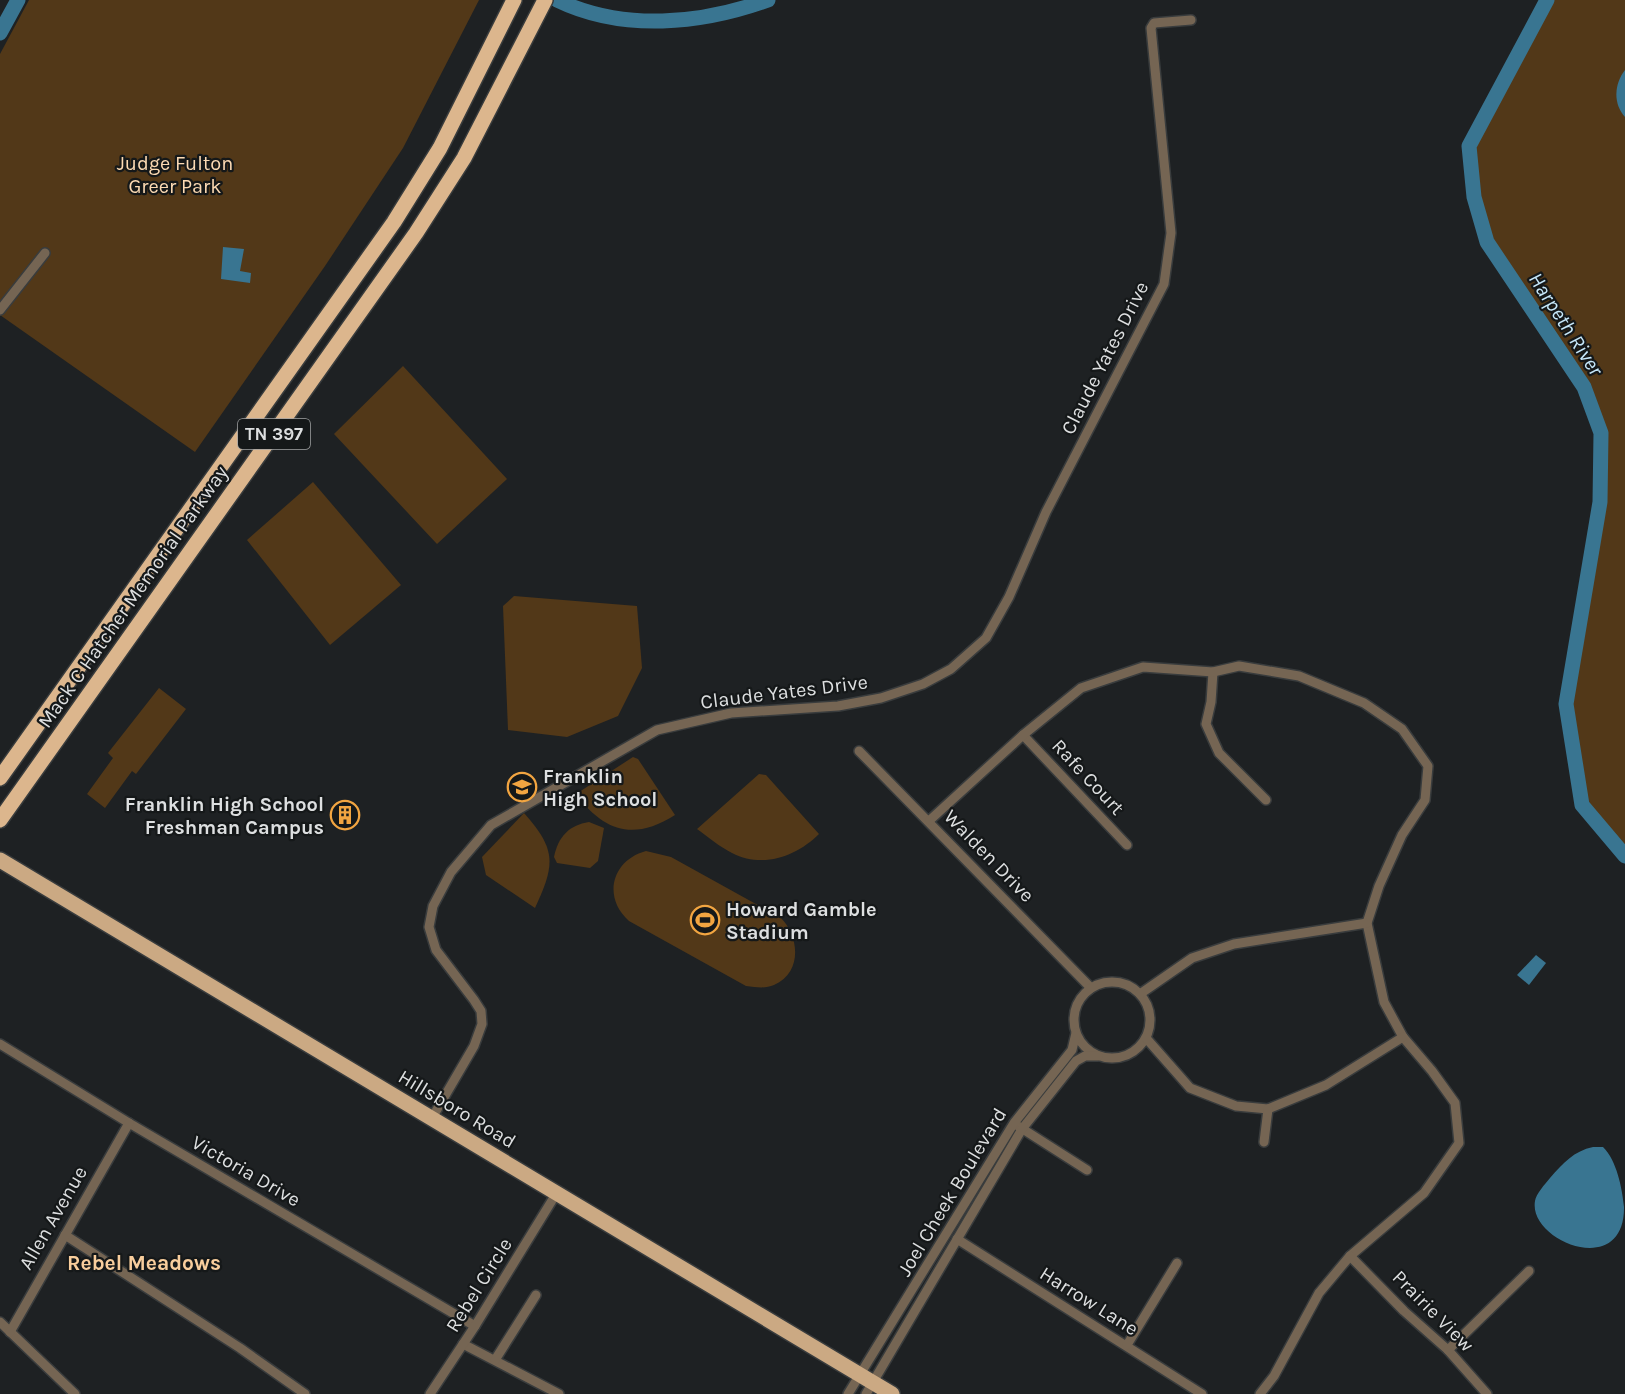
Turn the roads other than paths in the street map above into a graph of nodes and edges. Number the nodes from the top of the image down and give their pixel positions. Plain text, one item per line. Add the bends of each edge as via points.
1 (514, 0) edge
2 (545, 0) edge
3 (1191, 20) dead end
4 (45, 253) dead end
5 (0, 310) edge
6 (1213, 672) junction
7 (1023, 735) junction
8 (859, 751) dead end
9 (0, 778) edge
10 (1266, 800) dead end
11 (0, 820) edge
12 (930, 820) junction
13 (1127, 845) dead end
14 (0, 860) edge
15 (1367, 923) junction
16 (1091, 988) junction
17 (1140, 994) junction
18 (1076, 1033) junction
19 (1403, 1037) junction
20 (1146, 1038) junction
21 (1, 1047) edge
22 (1098, 1056) junction
23 (1268, 1109) junction
24 (432, 1118) junction
25 (129, 1123) junction
26 (1018, 1126) junction
27 (1264, 1142) dead end
28 (1087, 1170) dead end
29 (556, 1194) junction
30 (65, 1235) junction
31 (957, 1239) junction
32 (1350, 1256) junction
33 (1177, 1263) dead end
34 (1529, 1271) dead end
35 (536, 1295) dead end
36 (0, 1322) edge
37 (476, 1326) junction
38 (10, 1332) junction
39 (886, 1333) junction
40 (897, 1338) junction
41 (464, 1344) junction
42 (1127, 1345) junction
43 (1448, 1350) junction
44 (495, 1360) junction
45 (866, 1383) edge
46 (75, 1394) edge
47 (305, 1394) edge
48 (430, 1394) edge
49 (559, 1394) edge
50 (848, 1394) edge
51 (892, 1394) edge
52 (1202, 1394) edge
53 (1260, 1394) edge
54 (1487, 1394) edge

1 - 9 highway, Mack C Hatcher Memorial Parkway / TN 397 via 440,148 394,222
2 - 11 highway, Mack C Hatcher Memorial Parkway / TN 397 via 464,158 416,233
3 - 24 street, Claude Yates Drive via 1154,23 1151,28 1171,233 1164,284 986,638 951,669 923,684 881,698 838,706 731,713 657,730 491,825 451,873 433,906 429,927 436,950 474,1000 482,1024 474,1046
4 - 5 street
6 - 7 street via 1143,667 1081,688
6 - 10 street via 1206,724 1219,753
6 - 15 street via 1239,666 1299,676 1364,703 1402,729 1428,766 1425,800 1402,835
7 - 12 street
7 - 13 street, Rafe Court
8 - 12 street, Walden Drive
12 - 16 street, Walden Drive
14 - 24 main road, Hillsboro Road
15 - 17 street via 1223,948 1192,958
15 - 19 street via 1383,1002
16 - 17 street via 1117,982
16 - 18 street via 1077,1004
17 - 20 street via 1150,1013
18 - 22 street via 1083,1046
18 - 26 street, Joel Cheek Boulevard via 1072,1050
19 - 23 street via 1326,1085
19 - 32 street via 1455,1103 1459,1143 1424,1193
20 - 22 street via 1130,1054 1113,1059
20 - 23 street via 1190,1088 1236,1106
21 - 25 street, Victoria Drive
22 - 26 street, Joel Cheek Boulevard via 1076,1061
23 - 27 street
24 - 29 main road, Hillsboro Road
25 - 30 street, Allen Avenue
25 - 37 street, Victoria Drive
26 - 28 street
26 - 31 street, Joel Cheek Boulevard
26 - 39 street, Joel Cheek Boulevard
29 - 37 street, Rebel Circle
29 - 45 main road, Hillsboro Road
30 - 38 street, Allen Avenue
30 - 47 street
31 - 40 street, Joel Cheek Boulevard
31 - 42 street, Harrow Lane
32 - 43 street, Prairie View
32 - 53 street via 1319,1293 1274,1376
33 - 42 street
34 - 43 street
35 - 44 street
36 - 38 street
37 - 41 street, Rebel Circle
38 - 46 street
39 - 40 street
39 - 45 street, Joel Cheek Boulevard
40 - 45 street, Joel Cheek Boulevard
41 - 44 street
41 - 48 street, Rebel Circle
42 - 52 street, Harrow Lane
43 - 54 street, Prairie View
44 - 49 street
45 - 50 street
45 - 51 main road, Hillsboro Road

